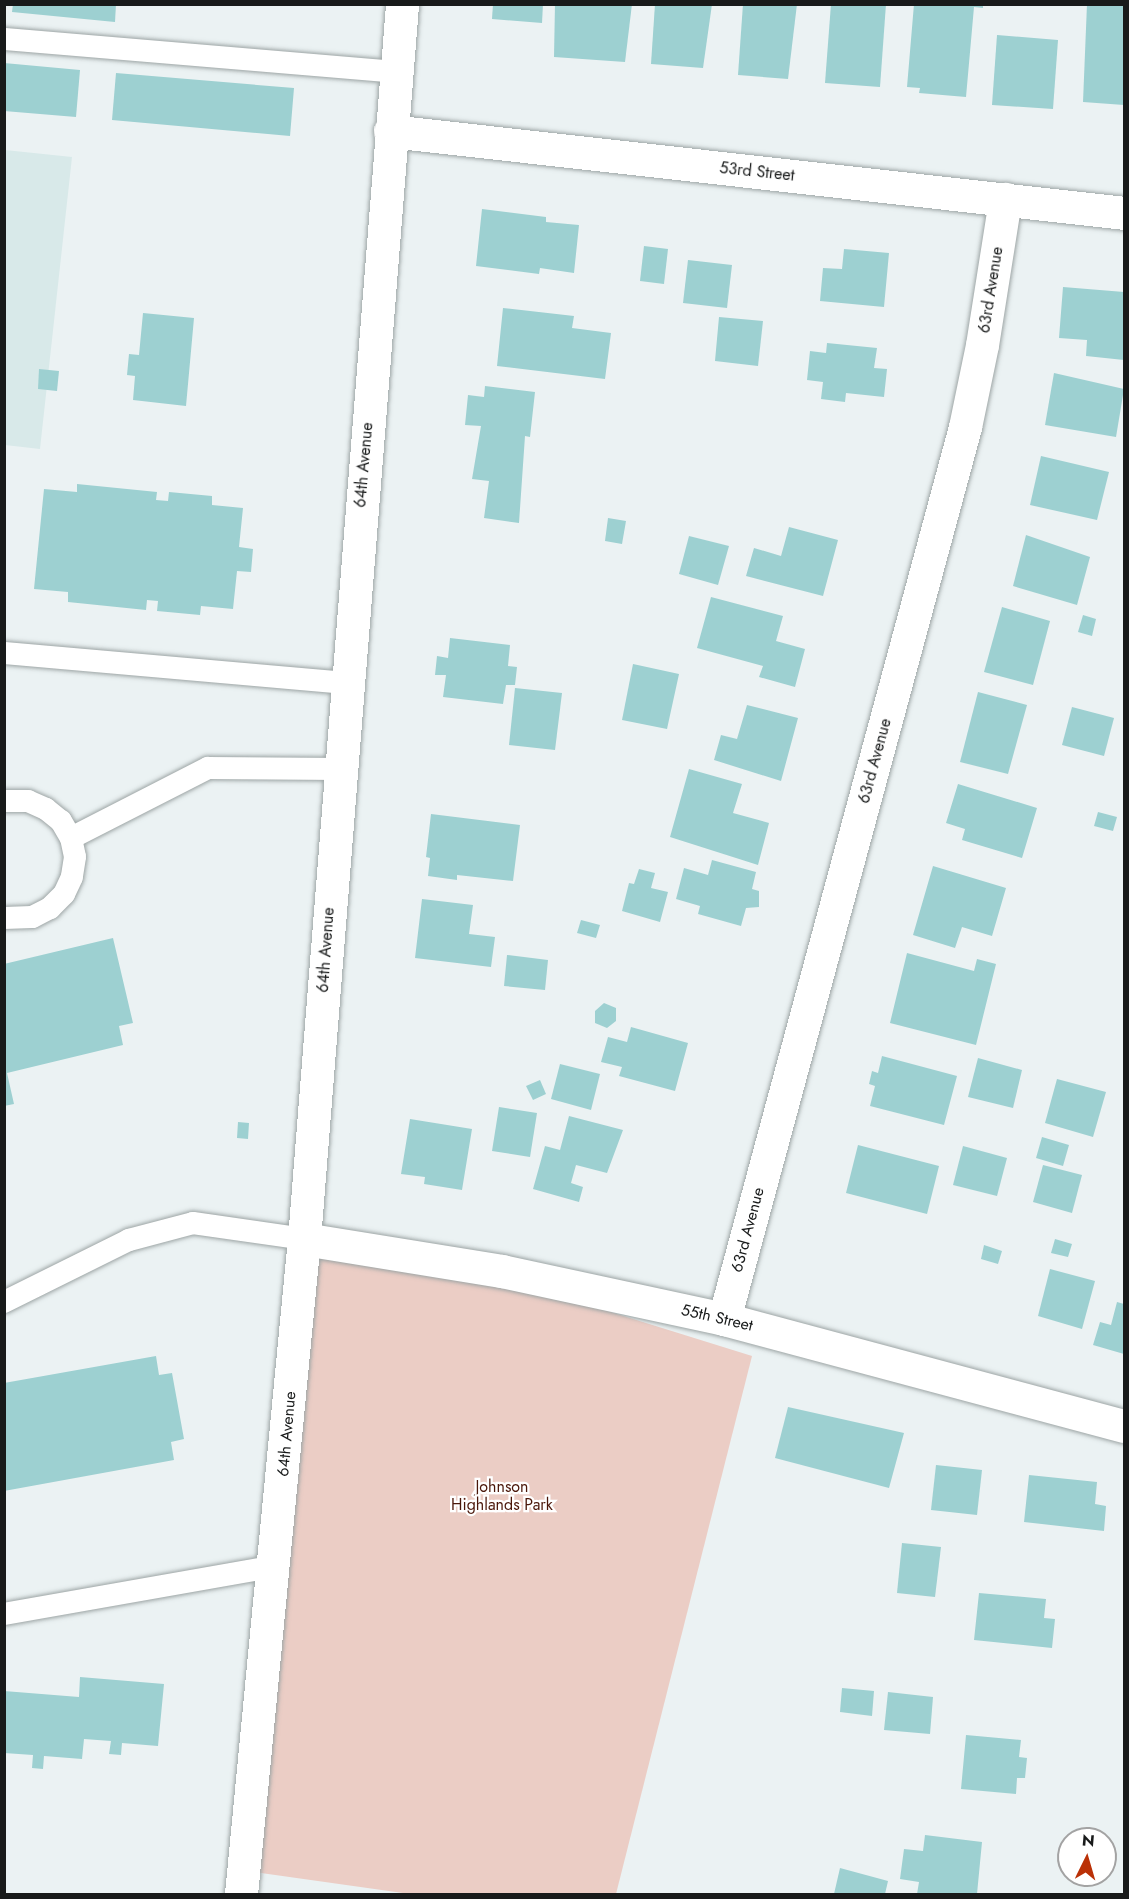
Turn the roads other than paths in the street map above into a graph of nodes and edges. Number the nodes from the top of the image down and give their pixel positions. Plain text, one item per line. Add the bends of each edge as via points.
1 (402, 4) edge
2 (4, 39) edge
3 (394, 72) junction
4 (390, 131) junction
5 (1005, 199) junction
6 (1125, 213) edge
7 (4, 653) edge
8 (347, 683) junction
9 (340, 770) junction
10 (6, 800) edge
11 (71, 838) junction
12 (4, 918) edge
13 (304, 1239) junction
14 (4, 1302) edge
15 (724, 1319) junction
16 (1125, 1426) edge
17 (275, 1566) junction
18 (4, 1614) edge
19 (241, 1894) edge

1 - 3 street, 64th Avenue
2 - 3 lane
3 - 4 street, 64th Avenue
4 - 5 street, 53rd Street
4 - 8 street, 64th Avenue
5 - 6 street, 53rd Street
5 - 15 street, 63rd Avenue via 965,427
7 - 8 lane
8 - 9 street, 64th Avenue
9 - 11 lane via 208,768
9 - 13 street, 64th Avenue
10 - 11 lane via 28,801 46,809 61,821
11 - 12 lane via 74,867 64,894 50,908 32,917
13 - 14 lane via 193,1223 129,1240
13 - 15 street, 55th Street via 502,1271
13 - 17 street, 64th Avenue
15 - 16 street, 55th Street
17 - 18 lane
17 - 19 street, 64th Avenue

